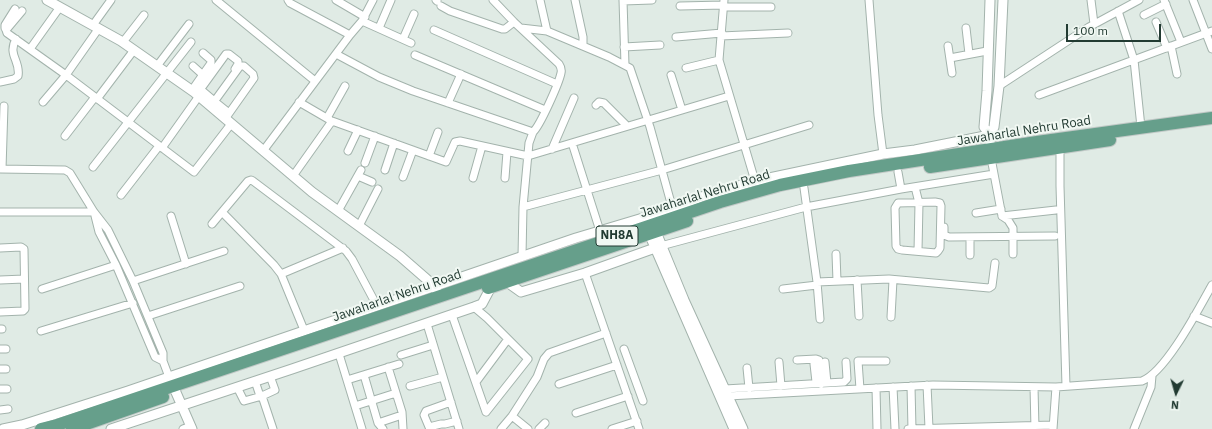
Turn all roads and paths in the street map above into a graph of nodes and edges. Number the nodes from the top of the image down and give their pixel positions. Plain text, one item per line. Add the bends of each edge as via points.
1 (48, 0) edge
2 (111, 0) edge
3 (288, 0) edge
4 (336, 0) edge
5 (373, 0) edge
6 (391, 0) edge
7 (493, 0) edge
8 (540, 0) edge
9 (575, 0) edge
10 (652, 0) edge
11 (869, 0) edge
12 (990, 0) edge
13 (1003, 0) edge
14 (1091, 0) edge
15 (1139, 0) edge
16 (1193, 0) edge
17 (220, 1) edge
18 (623, 1) edge
19 (438, 2) edge
20 (1165, 2) edge
21 (724, 4) edge
22 (680, 6) dead end
23 (60, 7) junction
24 (771, 7) dead end
25 (15, 9) dead end
26 (1118, 11) junction
27 (22, 12) dead end
28 (414, 14) dead end
29 (144, 15) dead end
30 (1144, 15) dead end
31 (363, 19) junction
32 (514, 22) junction
33 (1156, 22) dead end
34 (189, 24) dead end
35 (1094, 24) junction
36 (96, 27) junction
37 (379, 28) junction
38 (520, 28) junction
39 (966, 28) dead end
40 (6, 30) junction
41 (434, 30) dead end
42 (547, 31) junction
43 (1209, 32) edge
44 (788, 33) dead end
45 (350, 35) junction
46 (722, 35) junction
47 (676, 37) dead end
48 (16, 39) junction
49 (403, 39) junction
50 (123, 42) junction
51 (191, 42) dead end
52 (1181, 42) junction
53 (411, 43) dead end
54 (660, 45) dead end
55 (583, 46) junction
56 (948, 46) dead end
57 (624, 47) junction
58 (1169, 47) junction
59 (30, 49) junction
60 (1212, 49) edge
61 (134, 50) junction
62 (987, 51) junction
63 (203, 53) dead end
64 (336, 54) junction
65 (969, 54) junction
66 (415, 55) dead end
67 (950, 58) junction
68 (719, 60) junction
69 (1134, 60) junction
70 (625, 65) junction
71 (157, 66) junction
72 (193, 66) dead end
73 (686, 68) dead end
74 (167, 73) junction
75 (952, 73) dead end
76 (461, 74) junction
77 (1177, 74) dead end
78 (66, 75) junction
79 (203, 75) junction
80 (672, 75) dead end
81 (316, 81) junction
82 (0, 82) edge
83 (557, 84) junction
84 (345, 86) dead end
85 (999, 86) junction
86 (197, 93) junction
87 (1039, 95) dead end
88 (730, 96) junction
89 (96, 98) junction
90 (574, 98) dead end
91 (43, 102) dead end
92 (299, 102) junction
93 (212, 103) junction
94 (448, 103) junction
95 (596, 105) dead end
96 (4, 106) dead end
97 (545, 110) junction
98 (682, 110) junction
99 (1212, 118) edge
100 (228, 119) junction
101 (329, 119) junction
102 (647, 120) junction
103 (129, 123) junction
104 (809, 125) dead end
105 (1212, 125) edge
106 (626, 126) junction
107 (1141, 127) junction
108 (358, 130) junction
109 (438, 132) dead end
110 (533, 132) junction
111 (990, 135) junction
112 (65, 136) dead end
113 (375, 136) junction
114 (394, 143) junction
115 (572, 143) junction
116 (744, 144) junction
117 (482, 146) junction
118 (161, 147) junction
119 (1060, 148) junction
120 (552, 149) junction
121 (348, 150) dead end
122 (413, 150) junction
123 (263, 151) junction
124 (507, 152) junction
125 (883, 154) junction
126 (990, 154) junction
127 (430, 156) junction
128 (528, 156) junction
129 (366, 163) dead end
130 (94, 168) dead end
131 (1, 169) edge
132 (385, 170) dead end
133 (662, 170) junction
134 (898, 172) junction
135 (994, 174) junction
136 (293, 176) junction
137 (403, 177) dead end
138 (473, 178) dead end
139 (505, 178) dead end
140 (755, 181) junction
141 (372, 182) dead end
142 (915, 187) junction
143 (804, 188) junction
144 (378, 189) dead end
145 (901, 189) junction
146 (586, 190) junction
147 (122, 195) dead end
148 (919, 203) junction
149 (522, 207) junction
150 (806, 208) junction
151 (1056, 210) dead end
152 (338, 211) junction
153 (0, 212) edge
154 (94, 212) junction
155 (222, 212) junction
156 (674, 213) junction
157 (976, 213) dead end
158 (1002, 213) junction
159 (171, 216) dead end
160 (944, 217) dead end
161 (212, 224) dead end
162 (650, 225) junction
163 (359, 226) junction
164 (600, 230) junction
165 (1013, 236) junction
166 (1055, 236) dead end
167 (970, 237) junction
168 (658, 247) junction
169 (0, 248) edge
170 (343, 248) junction
171 (224, 251) dead end
172 (918, 251) junction
173 (836, 254) dead end
174 (1013, 254) dead end
175 (970, 255) dead end
176 (522, 256) junction
177 (186, 264) junction
178 (995, 264) dead end
179 (116, 265) junction
180 (585, 273) junction
181 (281, 274) junction
182 (24, 279) junction
183 (0, 280) edge
184 (857, 280) junction
185 (893, 280) junction
186 (133, 281) junction
187 (837, 281) junction
188 (507, 282) junction
189 (817, 283) junction
190 (1212, 285) edge
191 (240, 286) dead end
192 (491, 287) junction
193 (42, 289) dead end
194 (783, 289) dead end
195 (437, 291) junction
196 (133, 303) junction
197 (377, 306) junction
198 (474, 307) junction
199 (0, 312) edge
200 (452, 315) junction
201 (148, 316) junction
202 (859, 316) dead end
203 (1194, 316) junction
204 (891, 317) dead end
205 (820, 319) dead end
206 (1212, 323) edge
207 (426, 324) junction
208 (304, 330) junction
209 (40, 331) dead end
210 (606, 333) junction
211 (508, 339) junction
212 (433, 345) junction
213 (624, 349) dead end
214 (339, 354) junction
215 (401, 355) dead end
216 (797, 360) dead end
217 (163, 361) junction
218 (886, 361) dead end
219 (779, 362) dead end
220 (825, 362) dead end
221 (846, 362) dead end
222 (399, 364) dead end
223 (814, 364) dead end
224 (617, 365) junction
225 (388, 367) junction
226 (747, 368) dead end
227 (633, 371) junction
228 (364, 375) junction
229 (621, 375) junction
230 (270, 376) junction
231 (1152, 376) junction
232 (443, 377) junction
233 (347, 380) junction
234 (255, 381) junction
235 (476, 382) junction
236 (559, 384) dead end
237 (821, 384) junction
238 (173, 385) junction
239 (410, 386) dead end
240 (781, 386) junction
241 (911, 386) junction
242 (927, 386) junction
243 (1066, 386) junction
244 (238, 387) junction
245 (893, 387) junction
246 (1034, 387) junction
247 (1056, 387) junction
248 (749, 388) junction
249 (876, 388) junction
250 (860, 389) junction
251 (396, 393) junction
252 (726, 393) junction
253 (262, 396) junction
254 (628, 396) junction
255 (371, 401) junction
256 (643, 401) dead end
257 (451, 402) junction
258 (181, 406) junction
259 (355, 406) junction
260 (8, 409) dead end
261 (0, 410) edge
262 (576, 413) dead end
263 (402, 415) junction
264 (512, 416) junction
265 (456, 421) junction
266 (637, 421) junction
267 (545, 423) dead end
268 (131, 426) edge
269 (380, 426) edge
270 (1035, 427) edge
271 (1053, 427) edge
272 (189, 428) edge
273 (928, 428) edge
274 (3, 429) edge
275 (41, 429) edge
276 (72, 429) edge
277 (111, 429) edge
278 (273, 429) edge
279 (362, 429) edge
280 (403, 429) edge
281 (459, 429) edge
282 (501, 429) edge
283 (528, 429) edge
284 (539, 429) edge
285 (612, 429) edge
286 (639, 429) edge
287 (734, 429) edge
288 (743, 429) edge
289 (877, 429) edge
290 (895, 429) edge
291 (908, 429) edge
292 (912, 429) edge
293 (1134, 429) edge

1 - 23 street
2 - 36 street
3 - 45 street
4 - 31 street
5 - 31 street
6 - 37 street
7 - 32 street
8 - 42 street
9 - 55 street
10 - 18 street
11 - 125 street
12 - 62 street
13 - 85 street
14 - 35 street
15 - 26 street
16 - 43 street
17 - 81 street
18 - 57 street
19 - 32 street via 450,11 502,30
20 - 30 street
20 - 52 street
21 - 22 street
21 - 24 street
21 - 46 street
23 - 36 street
23 - 59 street
25 - 40 street via 5,25
26 - 35 street
26 - 69 street
27 - 40 street
28 - 49 street
29 - 50 street
31 - 37 street
31 - 45 street
32 - 38 street
33 - 58 street
34 - 71 street
35 - 85 street
36 - 50 street
36 - 78 street
37 - 49 street
38 - 42 street
38 - 83 street via 560,66 562,72
39 - 65 street
40 - 48 street
41 - 83 street
42 - 55 street
43 - 52 street
43 - 60 street
44 - 46 street
45 - 64 street
46 - 47 street
46 - 68 street
48 - 59 street
48 - 82 street via 12,50 19,70 18,76
49 - 53 street
50 - 61 street
51 - 74 street
52 - 58 street
54 - 57 street
55 - 70 street
56 - 67 street
57 - 70 street
58 - 69 street
58 - 77 street
59 - 78 street
61 - 71 street
61 - 89 street
62 - 65 street
62 - 111 street via 984,127
63 - 79 street via 212,62
64 - 81 street
64 - 94 street via 379,77
65 - 67 street
66 - 76 street
67 - 75 street
68 - 73 street
68 - 88 street
69 - 87 street
69 - 107 street
70 - 102 street via 630,68
71 - 74 street
72 - 79 street
74 - 86 street
74 - 103 street
76 - 94 street
76 - 97 street
78 - 89 street
78 - 91 street
79 - 86 street
80 - 98 street
81 - 92 street
83 - 97 street
84 - 101 street
85 - 111 street via 994,127
86 - 93 street
86 - 93 street via 226,54 229,54 238,61 238,64
86 - 118 street
88 - 98 street
88 - 116 street
89 - 103 street
89 - 112 street
90 - 120 street
92 - 101 street
92 - 123 street
93 - 100 street
93 - 100 street via 240,66 244,66 253,74 254,78
94 - 110 street
95 - 106 street via 599,102 604,103
96 - 131 street
97 - 110 street
98 - 102 street
99 - 107 main road, Jawaharlal Nehru Road / NH8A
100 - 118 street via 194,172
100 - 123 street
101 - 108 street
101 - 136 street
102 - 106 street
102 - 133 street
103 - 118 street
103 - 130 street
104 - 116 street
105 - 119 main road, Jawaharlal Nehru Road / NH8A
106 - 115 street
107 - 126 main road, Jawaharlal Nehru Road / NH8A
108 - 113 street
108 - 121 street
109 - 127 street
110 - 128 street
111 - 125 street
111 - 126 street
113 - 114 street
113 - 129 street
114 - 122 street
114 - 132 street
115 - 120 street
115 - 146 street
116 - 133 street
116 - 140 street
117 - 124 street
117 - 127 street via 460,141 455,142 446,162
117 - 138 street
118 - 147 street
119 - 126 main road, Jawaharlal Nehru Road / NH8A
119 - 243 street
120 - 128 street
122 - 127 street
122 - 137 street
123 - 136 street
124 - 128 street
124 - 139 street
125 - 140 street
126 - 134 main road, Jawaharlal Nehru Road / NH8A
126 - 135 street
126 - 156 main road, Jawaharlal Nehru Road / NH8A via 849,171 780,185
128 - 149 street
131 - 154 street via 65,170 70,173
133 - 146 street
133 - 156 street
134 - 143 main road, Jawaharlal Nehru Road / NH8A
134 - 145 street
135 - 142 street
135 - 158 street
136 - 152 street
140 - 156 street via 701,197
141 - 152 street via 359,173
142 - 145 street
142 - 148 street
143 - 150 street
143 - 162 main road, Jawaharlal Nehru Road / NH8A
144 - 163 street
145 - 150 street
146 - 149 street
146 - 164 street
148 - 172 street
148 - 172 street via 938,203 941,206 939,250
148 - 172 street via 898,203 894,208 896,246 902,250
149 - 176 street
150 - 168 street
150 - 189 street
151 - 158 street
152 - 163 street
153 - 154 street
154 - 179 street via 99,232
154 - 186 street via 108,230
155 - 161 street
155 - 170 street via 250,180
155 - 181 street
156 - 162 main road, Jawaharlal Nehru Road / NH8A
157 - 158 street
158 - 165 street via 1013,228
159 - 177 street
160 - 167 street via 944,235
162 - 164 street
162 - 168 street
162 - 188 main road, Jawaharlal Nehru Road / NH8A
162 - 195 main road, Jawaharlal Nehru Road / NH8A
163 - 195 street via 400,256
164 - 176 street
165 - 166 street
165 - 167 street
165 - 174 street
167 - 175 street
168 - 180 street
168 - 252 street
168 - 287 street
169 - 182 street via 23,248
170 - 181 street
170 - 197 street via 352,259
171 - 177 street
173 - 187 street
176 - 195 street
177 - 186 street
178 - 185 street via 992,286 989,288
179 - 193 street
179 - 196 street
180 - 188 street via 521,292
180 - 210 street
181 - 208 street
182 - 183 street
182 - 199 street via 24,311
184 - 185 street
184 - 187 street
184 - 202 street
185 - 204 street
186 - 201 street
187 - 189 street
188 - 192 main road, Jawaharlal Nehru Road / NH8A
189 - 194 street
189 - 205 street
190 - 203 street
191 - 201 street
192 - 198 street via 482,304
192 - 238 main road, Jawaharlal Nehru Road / NH8A
195 - 197 street
195 - 238 main road, Jawaharlal Nehru Road / NH8A
196 - 209 street
196 - 217 street via 155,357
197 - 208 street
198 - 200 street
198 - 211 street
200 - 207 street
200 - 235 street
201 - 217 street via 163,353
203 - 206 street
203 - 231 street via 1173,350
207 - 212 street
207 - 214 street
208 - 238 street
210 - 224 street
210 - 264 street via 549,353
211 - 235 street
211 - 235 street via 528,359 486,412
212 - 215 street
212 - 232 street
213 - 227 street
214 - 230 street
214 - 233 street
216 - 237 street via 819,360
217 - 238 street
218 - 250 street via 858,362
219 - 240 street
220 - 237 street
221 - 237 street via 846,381
222 - 225 street
223 - 237 street
224 - 229 street
224 - 236 street
225 - 228 street
225 - 251 street
226 - 248 street
227 - 229 street
227 - 256 street
228 - 233 street
228 - 255 street
229 - 254 street
230 - 234 street
230 - 253 street via 275,390
231 - 243 street via 1142,381
231 - 293 street via 1152,387
232 - 239 street
232 - 257 street
233 - 259 street
234 - 244 street
234 - 253 street
237 - 240 street
238 - 258 street
238 - 274 street
238 - 275 main road, Jawaharlal Nehru Road / NH8A
238 - 276 main road, Jawaharlal Nehru Road / NH8A
240 - 248 street
241 - 242 street
241 - 245 street
241 - 292 street
242 - 246 street
242 - 273 street
243 - 247 street
244 - 253 street via 244,401
244 - 258 street
245 - 249 street
245 - 290 street
246 - 247 street
246 - 270 street
247 - 271 street
248 - 252 street
249 - 250 street
249 - 289 street
250 - 252 street
251 - 255 street
251 - 263 street
252 - 288 street
253 - 278 street
254 - 262 street
254 - 266 street
255 - 259 street
255 - 269 street
257 - 265 street
257 - 265 street via 426,411 424,415 429,427
258 - 268 street
258 - 272 street
259 - 279 street
260 - 261 street
263 - 269 street
263 - 280 street
264 - 282 street
264 - 283 street
265 - 281 street
266 - 285 street
266 - 286 street
267 - 284 street
268 - 277 street
270 - 271 street
270 - 273 street
273 - 292 street
291 - 292 street

